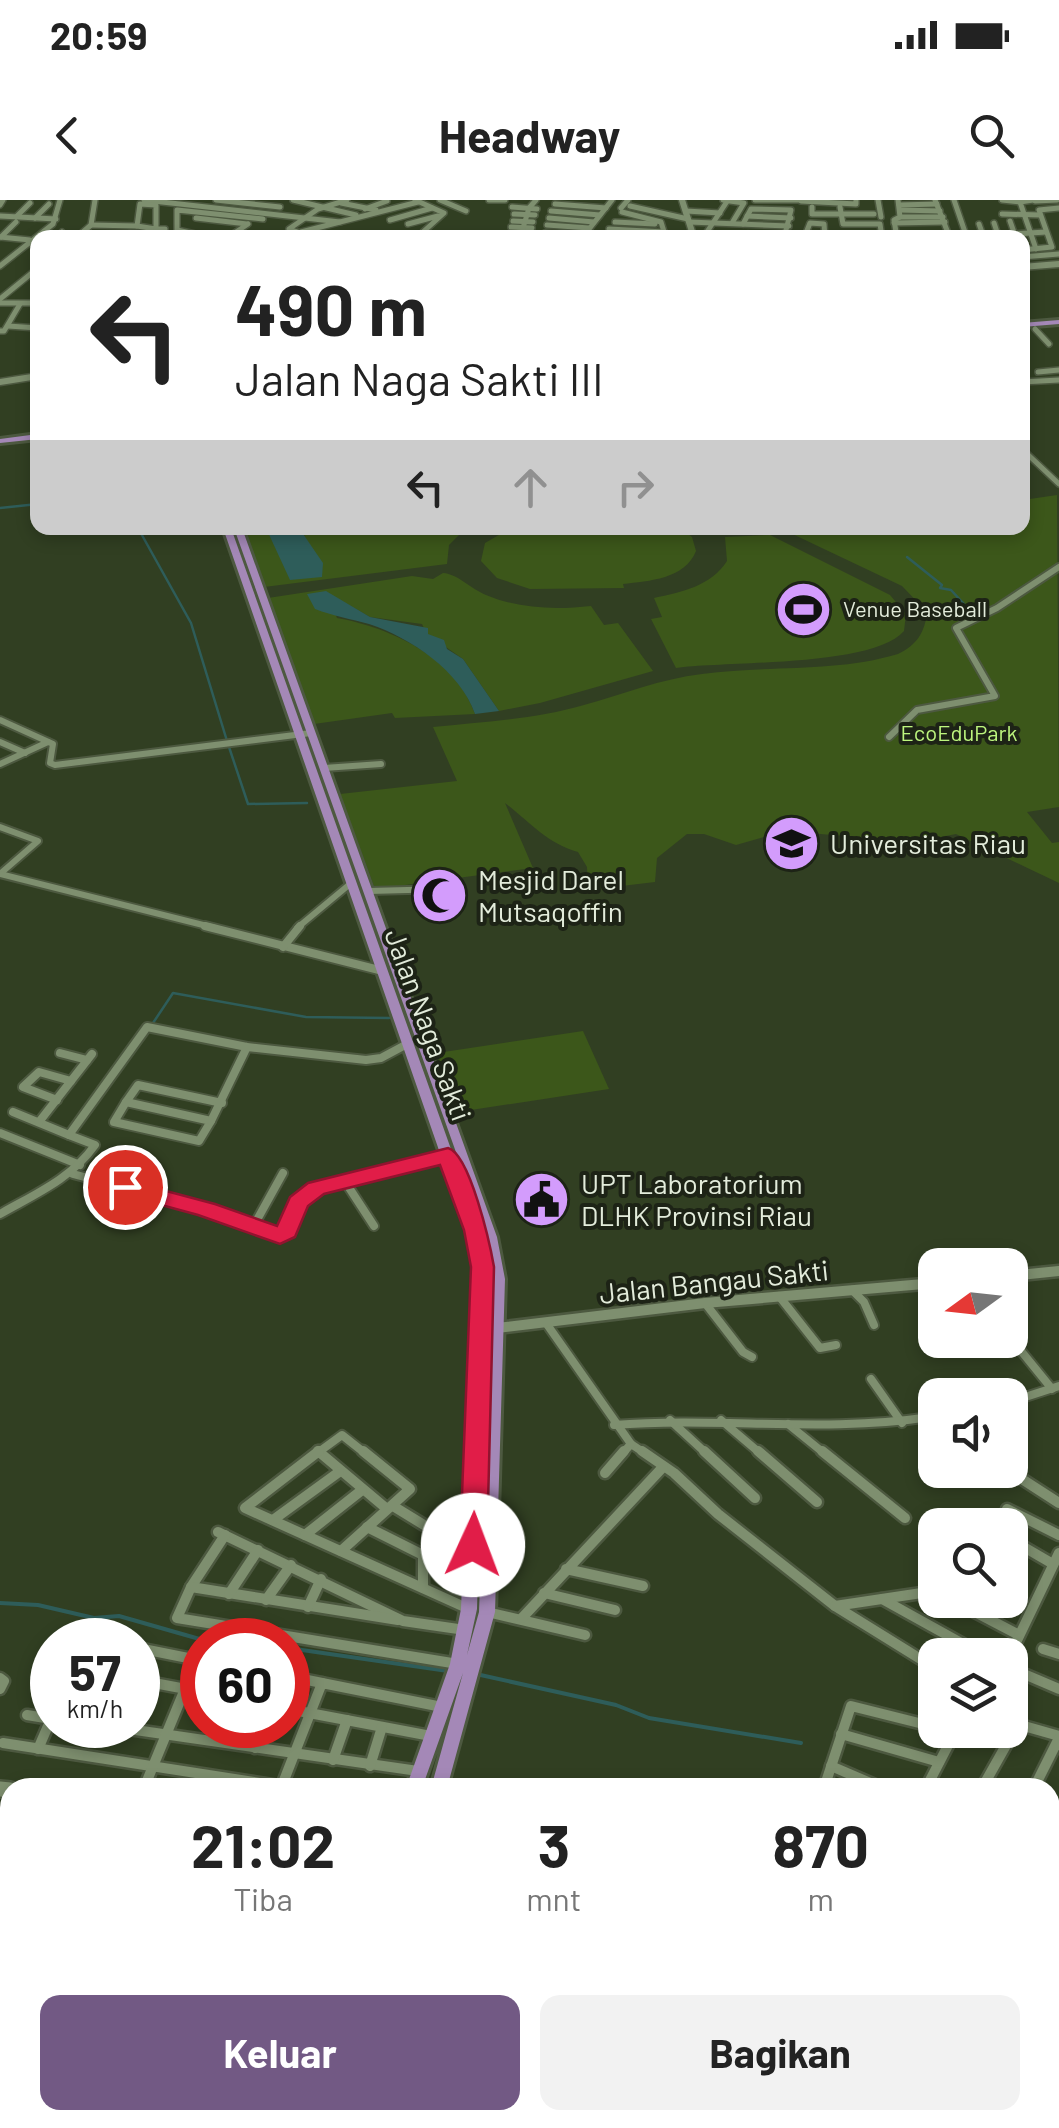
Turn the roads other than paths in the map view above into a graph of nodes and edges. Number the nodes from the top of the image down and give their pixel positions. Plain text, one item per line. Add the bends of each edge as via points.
1 (60, 200) edge
2 (95, 200) edge
3 (144, 200) edge
4 (258, 200) edge
5 (347, 200) edge
6 (369, 200) edge
7 (440, 200) edge
8 (462, 200) edge
9 (489, 200) edge
10 (505, 200) edge
11 (525, 200) edge
12 (595, 200) edge
13 (612, 200) edge
14 (636, 200) edge
15 (657, 200) edge
16 (682, 200) edge
17 (755, 200) edge
18 (856, 200) edge
19 (878, 200) edge
20 (954, 200) edge
21 (1002, 200) edge
22 (1054, 200) edge
23 (159, 201) edge
24 (231, 201) edge
25 (298, 201) edge
26 (334, 201) edge
27 (385, 201) edge
28 (417, 201) edge
29 (537, 201) edge
30 (720, 201) edge
31 (801, 201) edge
32 (1034, 201) edge
33 (218, 202) edge
34 (556, 202) edge
35 (1020, 202) edge
36 (30, 203) dead end
37 (246, 203) junction
38 (574, 203) edge
39 (49, 204) dead end
40 (632, 204) edge
41 (398, 206) junction
42 (454, 206) junction
43 (590, 206) junction
44 (840, 206) edge
45 (282, 207) junction
46 (812, 207) dead end
47 (366, 208) junction
48 (432, 208) junction
49 (529, 208) junction
50 (606, 208) junction
51 (899, 208) edge
52 (318, 209) junction
53 (622, 210) junction
54 (381, 211) junction
55 (551, 211) junction
56 (940, 211) edge
57 (466, 212) dead end
58 (704, 212) junction
59 (868, 212) dead end
60 (273, 213) junction
61 (661, 213) junction
62 (720, 213) junction
63 (208, 214) junction
64 (1002, 214) dead end
65 (1024, 214) junction
66 (1040, 214) junction
67 (195, 215) junction
68 (441, 215) junction
69 (600, 215) junction
70 (360, 216) junction
71 (637, 216) junction
72 (307, 217) junction
73 (35, 218) junction
74 (688, 218) junction
75 (0, 219) edge
76 (56, 220) junction
77 (212, 220) junction
78 (881, 220) junction
79 (15, 221) junction
80 (512, 221) junction
81 (1010, 221) dead end
82 (230, 222) junction
83 (340, 222) junction
84 (533, 222) edge
85 (548, 222) junction
86 (595, 222) junction
87 (614, 222) junction
88 (714, 223) junction
89 (892, 223) junction
90 (247, 224) junction
91 (297, 224) junction
92 (408, 224) junction
93 (633, 224) junction
94 (732, 224) junction
95 (743, 224) junction
96 (979, 224) dead end
97 (994, 224) dead end
98 (91, 225) junction
99 (662, 225) junction
100 (759, 225) junction
101 (114, 226) junction
102 (137, 226) junction
103 (789, 226) junction
104 (523, 227) edge
105 (320, 228) junction
106 (590, 228) joint
107 (156, 229) junction
108 (609, 229) joint
109 (46, 230) edge
110 (85, 230) edge
111 (110, 230) edge
112 (165, 230) dead end
113 (178, 230) edge
114 (189, 230) edge
115 (194, 230) edge
116 (219, 230) edge
117 (239, 230) edge
118 (291, 230) edge
119 (315, 230) edge
120 (422, 230) edge
121 (425, 230) edge
122 (546, 230) edge
123 (618, 230) edge
124 (664, 230) edge
125 (691, 230) edge
126 (709, 230) edge
127 (756, 230) edge
128 (787, 230) edge
129 (807, 230) edge
130 (824, 230) edge
131 (882, 230) edge
132 (894, 230) edge
133 (963, 230) edge
134 (981, 230) edge
135 (996, 230) edge
136 (1013, 230) edge
137 (1029, 230) edge
138 (1046, 232) junction
139 (1030, 233) joint
140 (0, 237) edge
141 (30, 240) edge
142 (30, 244) edge
143 (1036, 249) junction
144 (1055, 249) edge
145 (1030, 251) edge
146 (1030, 252) edge
147 (1059, 264) edge
148 (0, 266) edge
149 (1030, 266) edge
150 (30, 275) edge
151 (0, 301) edge
152 (30, 303) edge
153 (20, 304) junction
154 (1059, 325) edge
155 (8, 326) junction
156 (30, 327) edge
157 (1030, 327) edge
158 (1030, 329) edge
159 (1035, 329) junction
160 (0, 331) edge
161 (1049, 344) dead end
162 (1032, 366) dead end
163 (1059, 370) edge
164 (1038, 372) junction
165 (30, 377) edge
166 (1059, 380) edge
167 (1046, 381) junction
168 (0, 382) edge
169 (1030, 382) edge
170 (30, 434) edge
171 (0, 438) edge
172 (1030, 460) edge
173 (1059, 487) edge
174 (230, 535) edge
175 (240, 535) edge
176 (1059, 568) edge
177 (0, 720) edge
178 (10, 724) junction
179 (0, 730) edge
180 (305, 734) junction
181 (889, 736) dead end
182 (0, 742) edge
183 (48, 742) junction
184 (25, 753) junction
185 (0, 764) edge
186 (381, 764) dead end
187 (324, 768) junction
188 (0, 827) edge
189 (1, 874) edge
190 (350, 884) junction
191 (446, 890) dead end
192 (369, 891) junction
193 (284, 946) junction
194 (383, 971) junction
195 (408, 1044) junction
196 (247, 1048) junction
197 (60, 1052) dead end
198 (72, 1080) junction
199 (56, 1100) junction
200 (126, 1102) junction
201 (222, 1103) junction
202 (13, 1112) dead end
203 (210, 1121) junction
204 (39, 1122) junction
205 (0, 1133) edge
206 (69, 1135) junction
207 (448, 1156) junction
208 (80, 1165) junction
209 (283, 1173) dead end
210 (73, 1174) junction
211 (346, 1183) junction
212 (1, 1213) edge
213 (374, 1226) dead end
214 (253, 1227) junction
215 (1059, 1271) edge
216 (1028, 1274) edge
217 (918, 1284) edge
218 (852, 1290) junction
219 (778, 1296) junction
220 (705, 1303) junction
221 (546, 1323) junction
222 (874, 1325) dead end
223 (497, 1328) junction
224 (836, 1345) dead end
225 (752, 1357) dead end
226 (1028, 1358) edge
227 (871, 1380) dead end
228 (1055, 1388) edge
229 (1028, 1396) edge
230 (670, 1420) junction
231 (721, 1420) junction
232 (918, 1420) edge
233 (902, 1423) junction
234 (788, 1424) junction
235 (614, 1425) junction
236 (485, 1427) junction
237 (630, 1444) junction
238 (318, 1452) junction
239 (663, 1467) junction
240 (339, 1472) junction
241 (604, 1473) dead end
242 (1028, 1483) edge
243 (362, 1490) junction
244 (755, 1498) dead end
245 (818, 1502) dead end
246 (1059, 1502) edge
247 (390, 1508) junction
248 (905, 1518) dead end
249 (273, 1520) junction
250 (1028, 1520) edge
251 (424, 1525) dead end
252 (368, 1527) junction
253 (305, 1535) junction
254 (1059, 1535) edge
255 (1028, 1549) edge
256 (258, 1550) junction
257 (340, 1551) junction
258 (1059, 1553) edge
259 (1053, 1564) junction
260 (291, 1565) junction
261 (566, 1569) junction
262 (321, 1579) junction
263 (643, 1586) dead end
264 (191, 1587) junction
265 (422, 1588) junction
266 (544, 1593) junction
267 (918, 1593) edge
268 (228, 1594) junction
269 (880, 1598) junction
270 (266, 1600) junction
271 (835, 1606) junction
272 (308, 1607) junction
273 (468, 1609) junction
274 (615, 1610) dead end
275 (486, 1612) junction
276 (522, 1618) junction
277 (986, 1618) edge
278 (403, 1621) junction
279 (465, 1630) junction
280 (585, 1635) dead end
281 (1019, 1636) joint
282 (953, 1638) edge
283 (1043, 1648) dead end
284 (1059, 1654) edge
285 (918, 1657) edge
286 (458, 1664) junction
287 (1028, 1676) edge
288 (0, 1678) edge
289 (310, 1680) edge
290 (322, 1682) junction
291 (0, 1689) edge
292 (1059, 1689) edge
293 (180, 1702) edge
294 (444, 1707) junction
295 (310, 1708) edge
296 (310, 1712) edge
297 (27, 1715) dead end
298 (30, 1715) edge
299 (346, 1720) junction
300 (918, 1723) edge
301 (382, 1727) junction
302 (1028, 1727) edge
303 (841, 1734) junction
304 (160, 1735) edge
305 (166, 1736) junction
306 (433, 1736) junction
307 (1059, 1737) edge
308 (180, 1738) edge
309 (3, 1743) dead end
310 (255, 1748) edge
311 (294, 1748) edge
312 (945, 1748) edge
313 (1002, 1748) edge
314 (38, 1749) joint
315 (292, 1754) junction
316 (332, 1760) junction
317 (939, 1762) junction
318 (153, 1765) junction
319 (370, 1766) junction
320 (831, 1766) junction
321 (148, 1778) edge
322 (231, 1778) edge
323 (287, 1778) edge
324 (412, 1778) edge
325 (416, 1778) edge
326 (442, 1778) edge
327 (827, 1778) edge
328 (860, 1778) edge
329 (931, 1778) edge
330 (987, 1778) edge
331 (1039, 1778) edge

1 - 76 street
2 - 98 street
3 - 23 street
4 - 37 street
4 - 45 street
5 - 26 street
6 - 27 street
7 - 42 street
8 - 42 street
9 - 10 street
11 - 29 street
12 - 43 street
13 - 50 street
14 - 40 street
15 - 61 street
16 - 74 main road
17 - 31 street via 756,206 802,209
18 - 44 street
19 - 78 street
20 - 133 street
21 - 35 street
22 - 32 street
22 - 66 street via 1059,208
23 - 33 street
24 - 33 street
24 - 37 street
25 - 45 street
25 - 52 street
26 - 47 street
26 - 52 street
27 - 41 street
27 - 47 street
28 - 41 street
28 - 48 street
29 - 49 street
30 - 58 street
30 - 62 street
30 - 94 street via 744,203
31 - 44 street
32 - 35 street
33 - 60 street
33 - 63 street
34 - 38 street
34 - 55 street
35 - 65 street
36 - 79 street
37 - 45 street
38 - 43 street
39 - 73 street
40 - 53 street
40 - 61 street
41 - 54 street
42 - 57 street
43 - 50 street
44 - 46 street via 810,214
44 - 59 street
44 - 78 street via 844,224
45 - 60 street
47 - 54 street
48 - 68 street
48 - 92 street via 392,219
49 - 80 street
49 - 84 street
49 - 104 street
50 - 69 street
51 - 56 street
51 - 56 street
51 - 89 street
52 - 70 street
52 - 72 street
53 - 71 street
53 - 87 street
54 - 70 street
55 - 69 street
55 - 85 street
56 - 89 street
58 - 62 street
58 - 74 street
60 - 72 street
61 - 74 street
62 - 88 street
63 - 67 street
63 - 90 street via 259,219
64 - 65 street
65 - 66 street
65 - 137 street
66 - 138 street
67 - 77 street
67 - 113 street via 177,210
67 - 114 street
68 - 92 street
68 - 121 street
69 - 86 street
70 - 83 street
71 - 93 street
71 - 99 street
72 - 83 street
72 - 91 street
73 - 76 street
73 - 79 street
74 - 88 street
74 - 125 main road
75 - 79 street
76 - 109 street
77 - 82 street
77 - 115 street
78 - 89 street
78 - 131 street
79 - 140 street
80 - 104 street
80 - 104 street
81 - 136 street
82 - 90 street
82 - 116 street
83 - 105 street
84 - 104 street
84 - 104 street
85 - 86 street
85 - 106 street
85 - 122 street
86 - 106 street
87 - 93 street
87 - 108 street
88 - 94 street
88 - 126 street
89 - 132 street
90 - 117 street
91 - 105 street
91 - 118 street
92 - 120 street
93 - 99 street
94 - 95 street
95 - 100 street
95 - 103 street via 747,216 791,218
96 - 134 street
97 - 135 street
98 - 101 street
98 - 110 street
99 - 124 street
100 - 103 street
100 - 127 street
101 - 102 street
101 - 111 street
102 - 107 street
102 - 107 street via 140,204 156,205
103 - 128 street
105 - 119 street
107 - 112 street
108 - 123 street
129 - 130 street via 810,223 824,224
138 - 139 street
138 - 144 street
139 - 143 street
140 - 141 street
142 - 148 street
143 - 144 street
143 - 145 street
144 - 146 street
147 - 149 street
150 - 151 street
151 - 153 street
152 - 153 street
153 - 155 street
154 - 157 main road
154 - 159 main road
155 - 156 street
155 - 160 street
158 - 159 main road
159 - 161 street
162 - 164 street
163 - 164 street
164 - 167 street
165 - 168 main road
166 - 167 street
167 - 169 street
170 - 171 main road
172 - 173 street
174 - 180 main road, Jalan Naga Sakti
175 - 180 main road, Jalan Naga Sakti
176 - 181 street via 956,628 995,696 917,710
177 - 178 street
178 - 179 street
178 - 183 street
180 - 183 street via 55,764
180 - 187 main road, Jalan Naga Sakti
180 - 190 main road, Jalan Naga Sakti
182 - 184 street
183 - 184 street
184 - 185 street
186 - 187 street
187 - 192 main road, Jalan Naga Sakti
188 - 189 street via 38,841
189 - 193 street
190 - 193 street
190 - 194 main road, Jalan Naga Sakti
191 - 192 street
192 - 223 main road, Jalan Naga Sakti via 489,1229
193 - 194 street
194 - 195 main road, Jalan Naga Sakti
195 - 196 street via 366,1060
195 - 207 main road, Jalan Naga Sakti
196 - 201 street
196 - 206 street via 147,1027
197 - 198 street via 89,1057
198 - 199 street
198 - 199 street via 39,1072 22,1087
199 - 204 street
200 - 201 street via 138,1085
200 - 203 street
200 - 203 street via 114,1122 198,1141
201 - 203 street
202 - 204 street
204 - 206 street
205 - 208 street
206 - 208 street via 94,1146
207 - 211 street
207 - 236 main road, Jalan Naga Sakti via 482,1254
208 - 210 street
209 - 214 street
210 - 212 street
210 - 214 street
211 - 213 street
211 - 214 street via 304,1196 283,1236
215 - 216 street
217 - 218 street, Jalan Bangau Sakti
218 - 219 street, Jalan Bangau Sakti
218 - 222 street
219 - 220 street, Jalan Bangau Sakti
219 - 224 street via 820,1348
220 - 221 street, Jalan Bangau Sakti
220 - 225 street
221 - 223 street, Jalan Bangau Sakti
221 - 235 street
223 - 236 main road, Jalan Naga Sakti
226 - 228 street
227 - 233 street
228 - 229 street
230 - 231 street
230 - 235 street
230 - 244 street
231 - 234 street
231 - 245 street
232 - 233 street
233 - 234 street
234 - 248 street
235 - 237 street
236 - 273 main road, Jalan Naga Sakti
236 - 275 main road, Jalan Naga Sakti
237 - 239 street
237 - 241 street
238 - 240 street
238 - 247 street via 344,1435 409,1486
238 - 249 street via 245,1505
239 - 261 street
239 - 271 street
240 - 243 street
240 - 249 street
242 - 246 street
243 - 247 street
243 - 253 street
247 - 251 street
247 - 252 street
249 - 253 street
250 - 254 street
252 - 257 street
252 - 265 street via 424,1554
253 - 257 street
255 - 259 street
256 - 260 street
256 - 264 street via 221,1533
256 - 268 street
257 - 265 street
258 - 259 street
259 - 281 street
260 - 262 street
260 - 270 street
261 - 263 street
261 - 266 street
262 - 272 street
262 - 278 street
264 - 268 street
264 - 286 street via 179,1618
265 - 273 street
266 - 274 street
266 - 276 street
267 - 269 street
268 - 270 street
269 - 271 street
269 - 282 street
270 - 272 street
271 - 285 street
272 - 278 street
273 - 279 main road, Jalan Naga Sakti
275 - 276 street
275 - 326 main road, Jalan Naga Sakti
276 - 280 street
277 - 281 street
278 - 279 street
279 - 286 main road, Jalan Naga Sakti
283 - 284 street
286 - 294 main road, Jalan Naga Sakti
287 - 292 street
288 - 291 street
289 - 290 street
290 - 294 street
290 - 295 street
293 - 305 street
294 - 306 main road, Jalan Naga Sakti
296 - 299 street
297 - 298 street
299 - 301 street
299 - 316 street
300 - 303 street via 855,1705
301 - 306 street
301 - 319 street
302 - 307 street
303 - 317 street
303 - 320 street
304 - 305 street
305 - 308 street
305 - 318 street
306 - 325 main road, Jalan Naga Sakti
307 - 331 street
309 - 314 street
310 - 315 street
311 - 315 street
312 - 317 street
313 - 330 street
314 - 318 street
315 - 316 street
315 - 323 street
316 - 319 street
317 - 329 street
318 - 321 street
318 - 322 street
319 - 324 street
320 - 327 street
320 - 328 street

